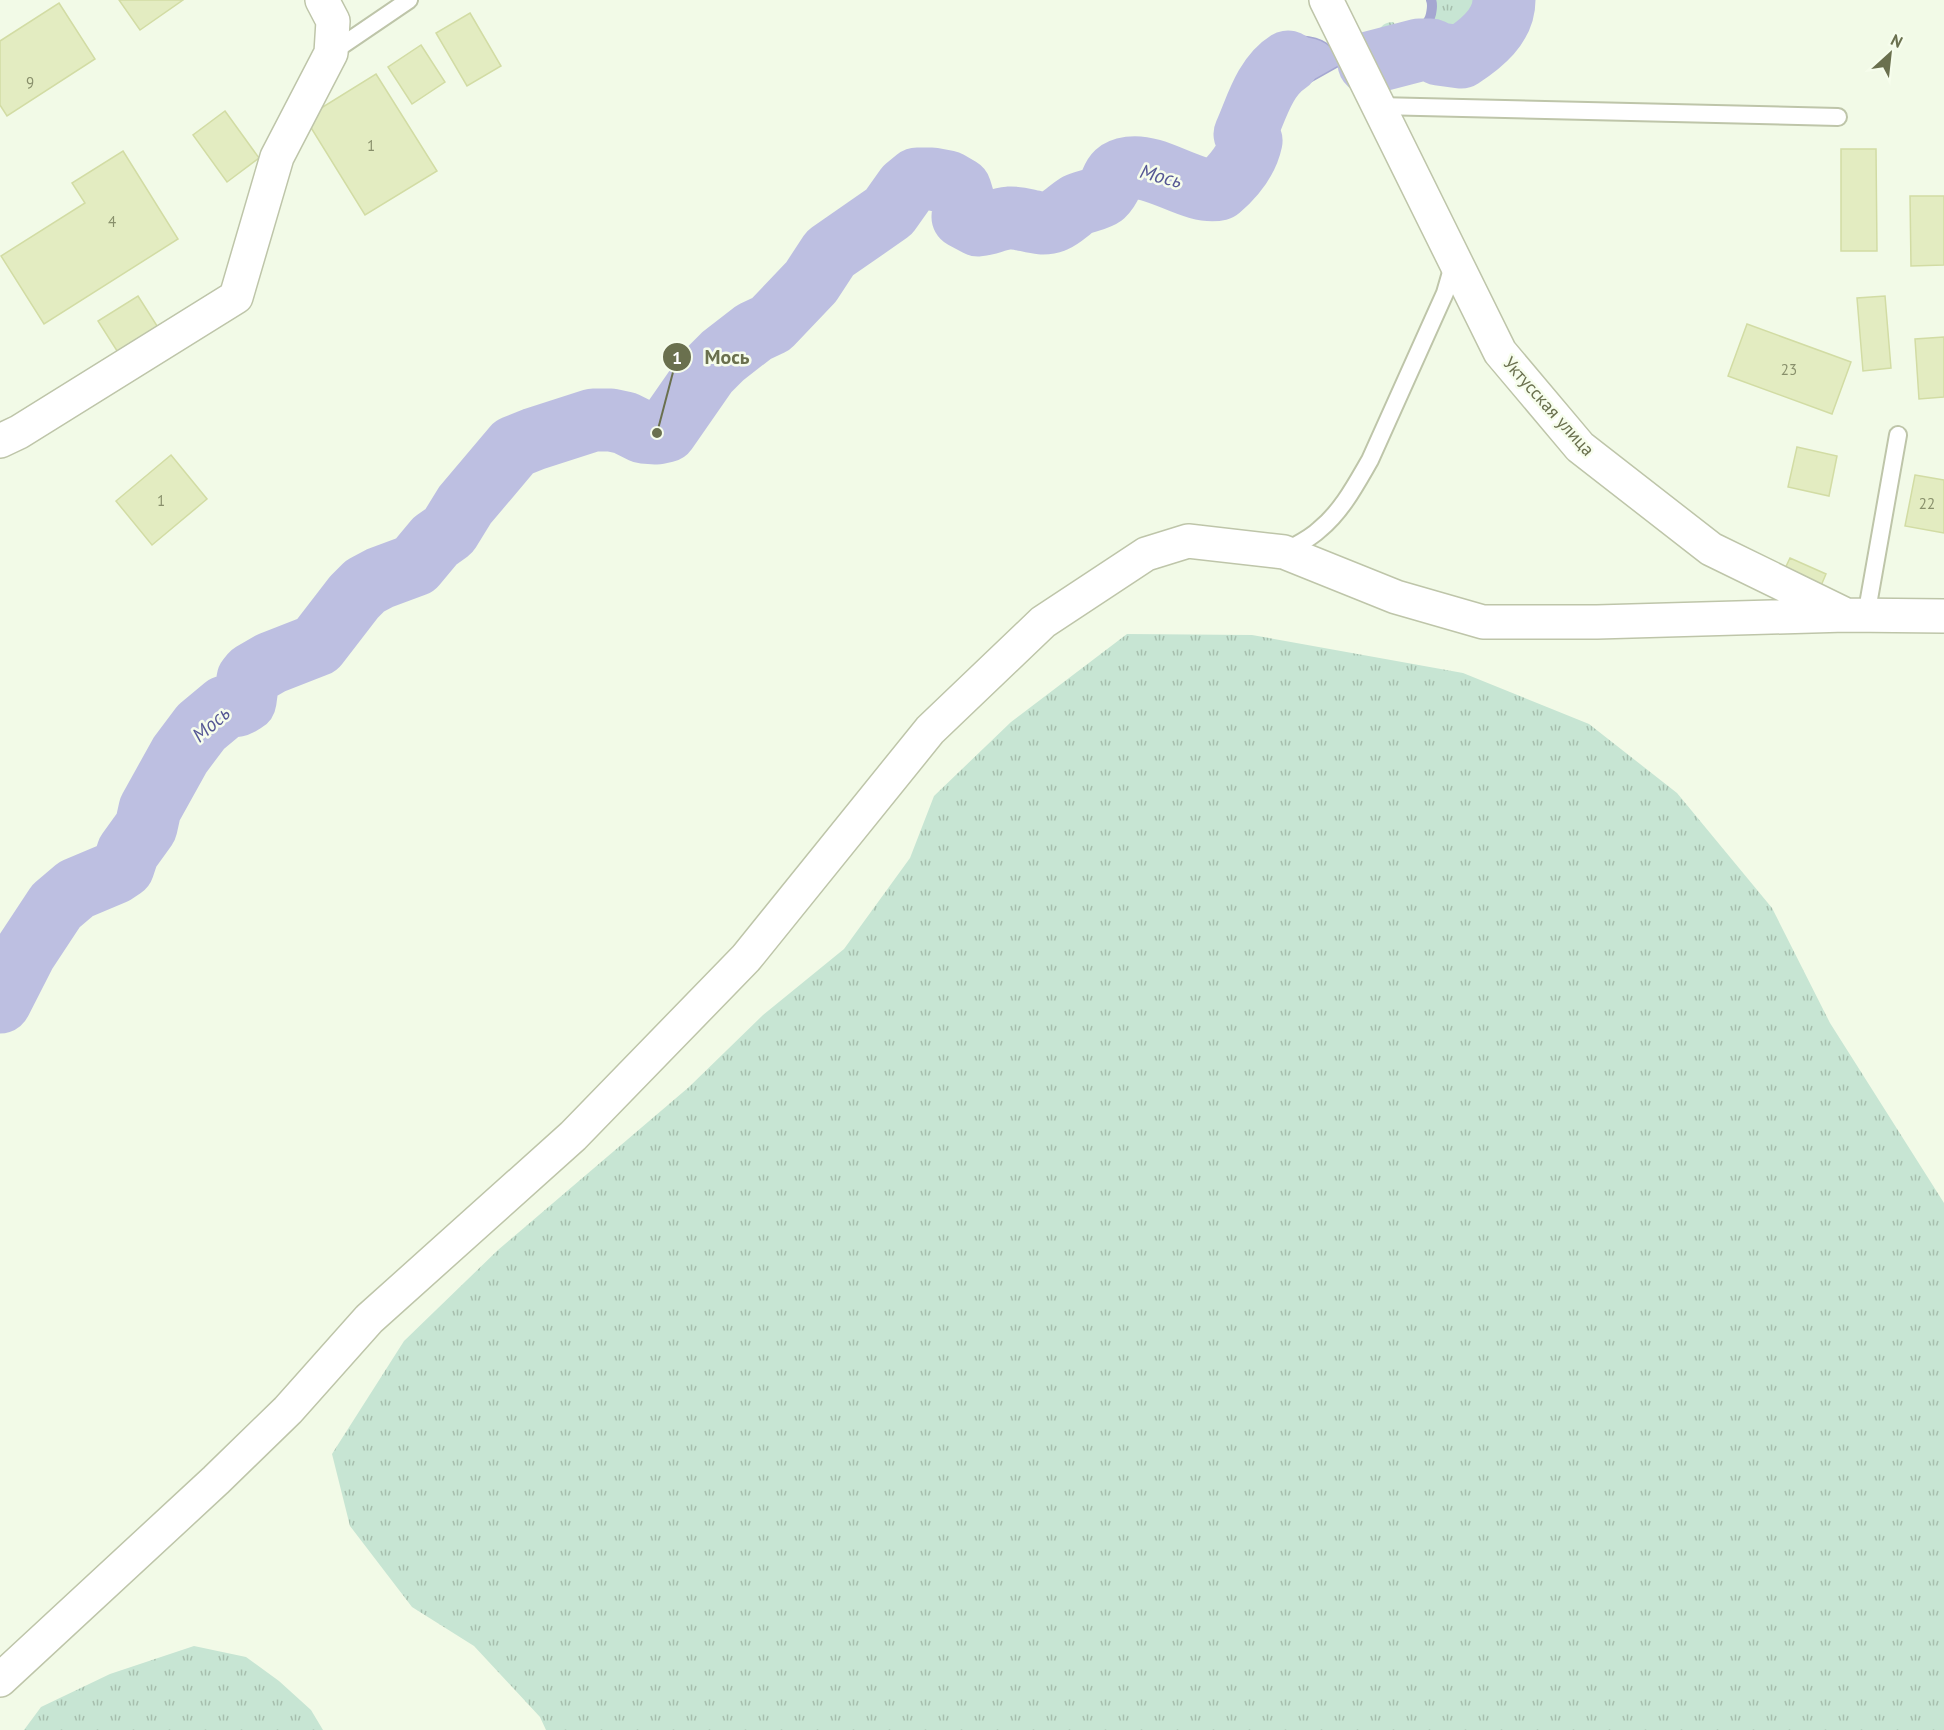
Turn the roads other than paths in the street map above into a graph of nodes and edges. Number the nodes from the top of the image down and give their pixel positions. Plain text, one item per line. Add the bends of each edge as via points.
1 (322, 0) edge
2 (409, 0) edge
3 (1326, 0) edge
4 (331, 53) junction
5 (1378, 106) junction
6 (1838, 117) dead end
7 (1455, 259) junction
8 (1898, 435) dead end
9 (0, 441) edge
10 (1284, 552) junction
11 (1856, 615) junction
12 (1944, 615) edge
13 (0, 1680) edge

1 - 4 street via 333,21
2 - 4 lane
3 - 5 street, Уктусская улица
4 - 9 street via 277,157 236,297
5 - 6 lane
5 - 7 street, Уктусская улица
7 - 10 lane via 1445,294 1356,485 1320,530
7 - 11 street, Уктусская улица via 1500,352 1580,447 1711,549
8 - 11 lane
10 - 11 street via 1396,597 1483,622
10 - 13 street via 1188,541 1146,554 1043,622 930,730 746,958 573,1136 369,1319 280,1418
11 - 12 street, Уктусская улица

